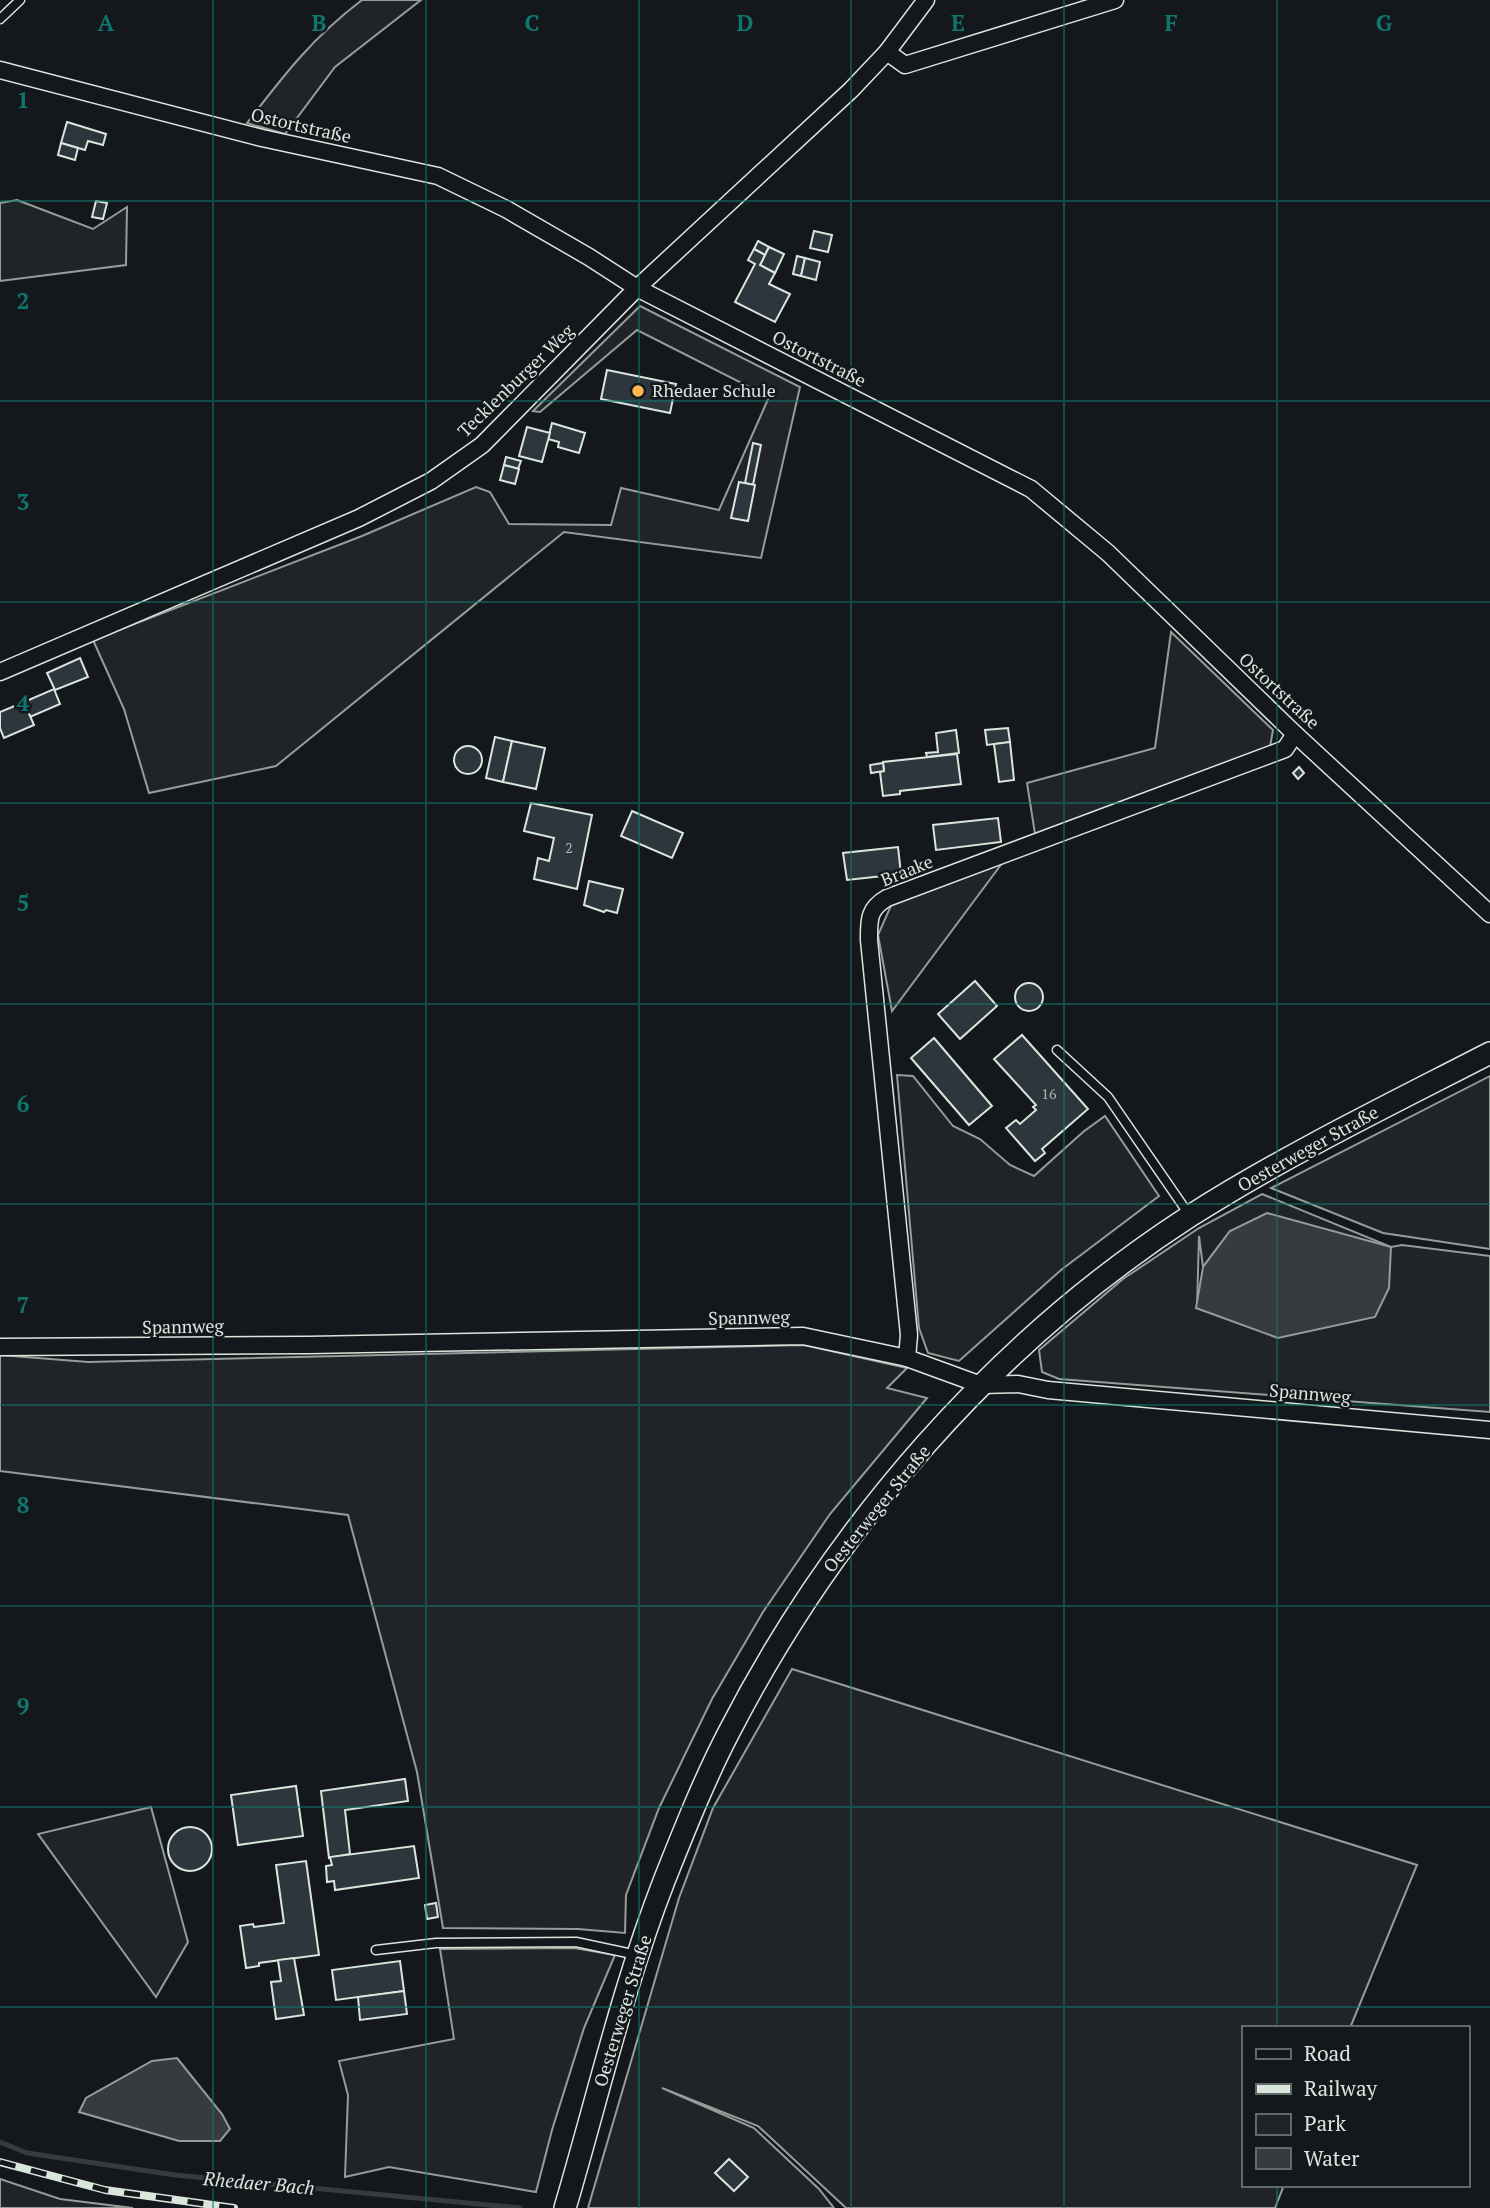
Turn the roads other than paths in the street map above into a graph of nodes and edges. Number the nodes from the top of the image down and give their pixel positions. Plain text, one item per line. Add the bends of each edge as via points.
1 (20, 0) edge
2 (926, 0) edge
3 (1115, 0) edge
4 (0, 19) edge
5 (887, 52) junction
6 (0, 70) edge
7 (638, 288) junction
8 (0, 672) edge
9 (1296, 734) junction
10 (1490, 914) edge
11 (1057, 1050) dead end
12 (1490, 1053) edge
13 (1190, 1216) junction
14 (0, 1347) edge
15 (907, 1358) junction
16 (981, 1385) junction
17 (1490, 1430) edge
18 (376, 1950) dead end
19 (639, 1956) junction
20 (567, 2200) edge

1 - 4 lane
2 - 5 street, Tecklenburger Weg
3 - 5 street via 905,65
5 - 7 street, Tecklenburger Weg
6 - 7 street, Ostortstraße via 262,138 438,176 518,216
7 - 8 street, Tecklenburger Weg via 482,445 431,481 346,523
7 - 9 street, Ostortstraße via 1031,489 1108,553
9 - 10 street, Ostortstraße
9 - 15 street, Braake via 1285,749 876,904 869,918 869,940 909,1335
11 - 13 lane via 1108,1097
12 - 13 street, Oesterweger Straße via 1293,1154
13 - 16 street, Oesterweger Straße via 1079,1298
14 - 15 street, Spannweg via 803,1336
15 - 16 street, Spannweg
16 - 17 street, Spannweg via 1018,1384
16 - 19 street, Oesterweger Straße via 867,1515 774,1653 729,1732 695,1806
18 - 19 lane via 436,1943 576,1942
19 - 20 street, Oesterweger Straße

